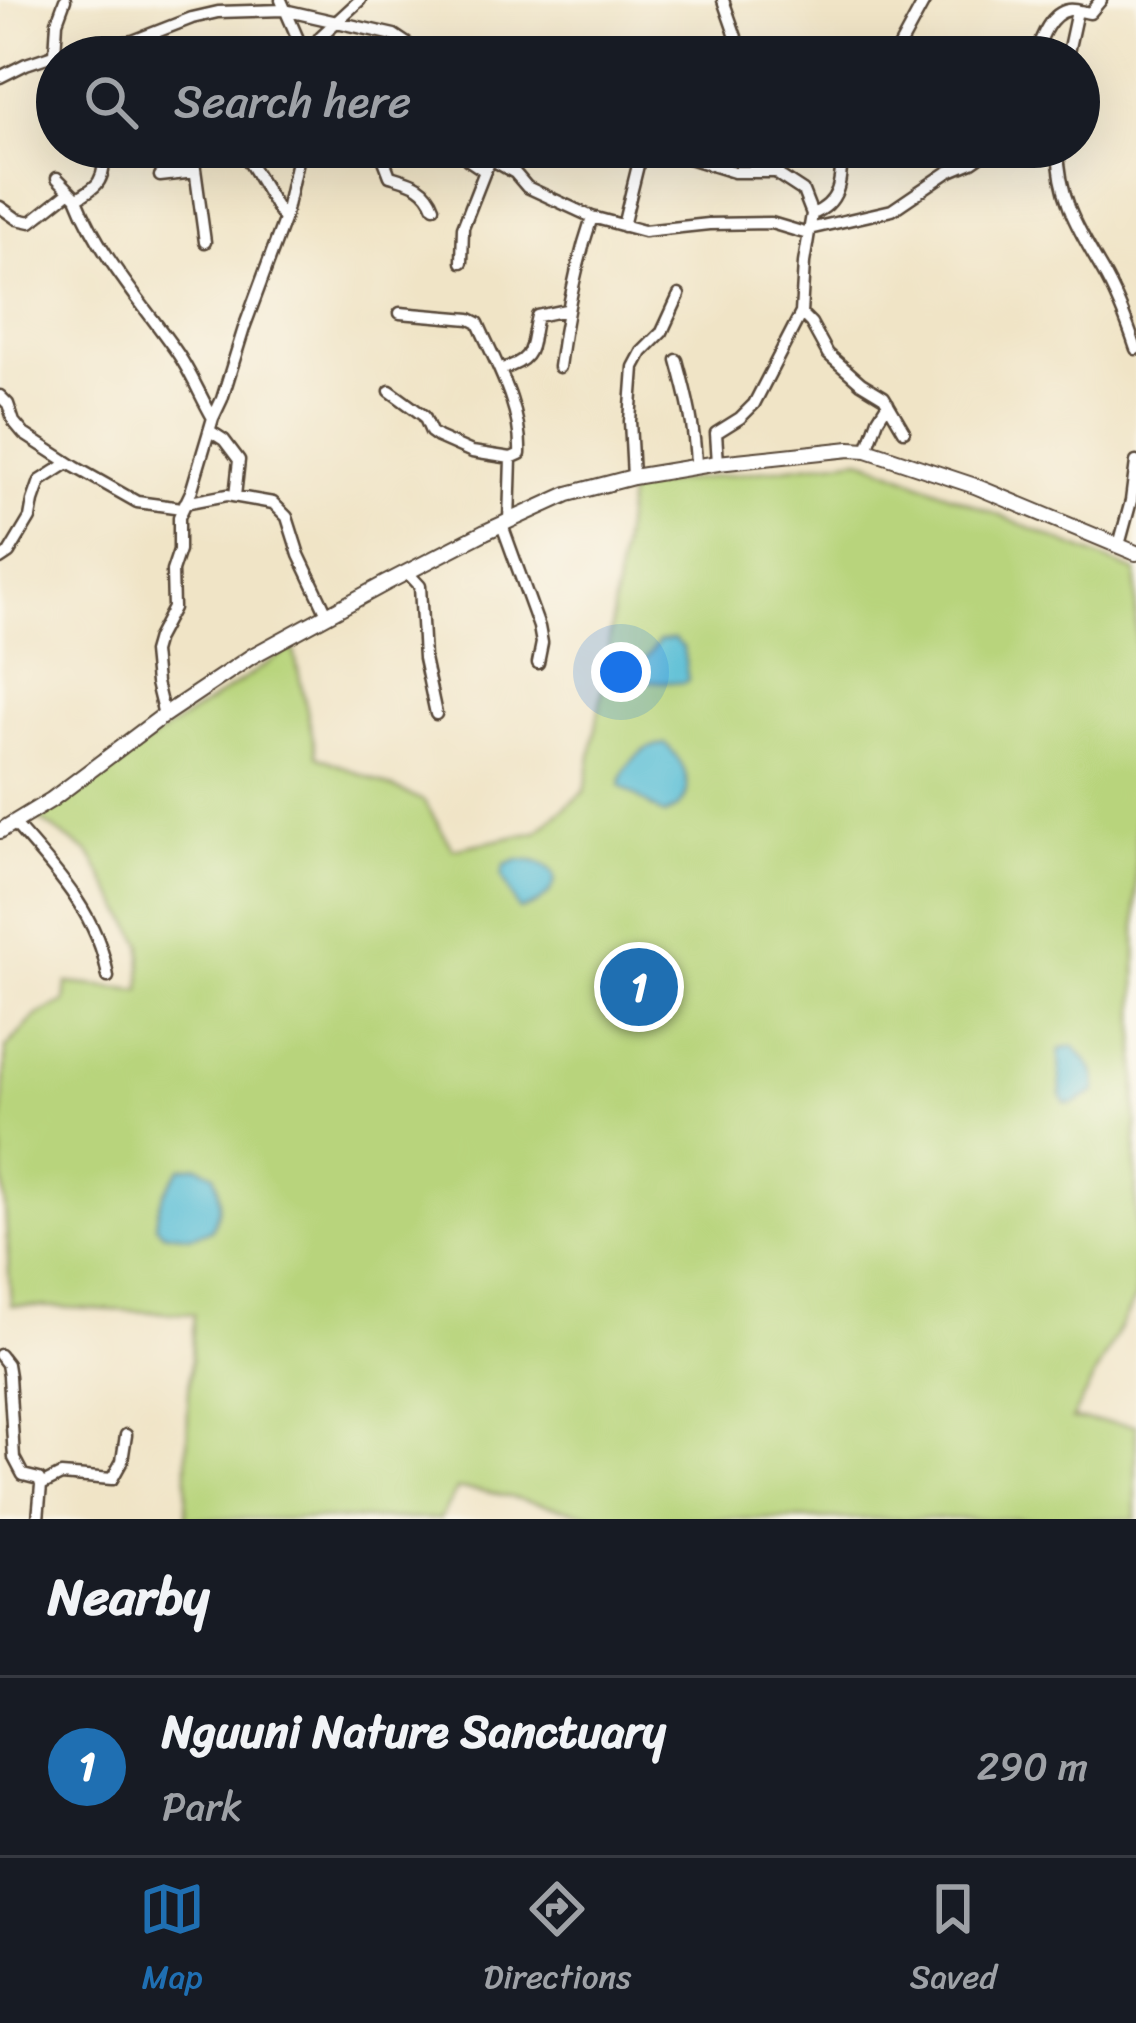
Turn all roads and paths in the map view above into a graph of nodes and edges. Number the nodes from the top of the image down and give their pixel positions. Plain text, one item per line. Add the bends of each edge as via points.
1 (65, 0) edge
2 (360, 0) edge
3 (722, 0) edge
4 (926, 0) edge
5 (1101, 0) edge
6 (282, 5) edge
7 (1077, 11) junction
8 (336, 23) junction
9 (56, 36) edge
10 (147, 36) edge
11 (297, 36) edge
12 (326, 36) edge
13 (396, 36) edge
14 (735, 36) edge
15 (906, 36) edge
16 (1044, 36) edge
17 (1072, 36) edge
18 (36, 61) edge
19 (0, 77) edge
20 (101, 168) edge
21 (195, 168) edge
22 (253, 168) edge
23 (295, 168) edge
24 (388, 168) edge
25 (482, 168) edge
26 (507, 168) edge
27 (636, 168) edge
28 (721, 168) edge
29 (775, 168) edge
30 (841, 168) edge
31 (958, 168) edge
32 (1059, 168) edge
33 (485, 170) joint
34 (195, 172) junction
35 (777, 172) junction
36 (160, 176) dead end
37 (57, 178) dead end
38 (74, 195) junction
39 (434, 206) dead end
40 (0, 207) edge
41 (812, 214) junction
42 (592, 217) junction
43 (284, 220) junction
44 (623, 226) junction
45 (809, 231) junction
46 (205, 242) dead end
47 (462, 262) dead end
48 (679, 296) dead end
49 (566, 310) junction
50 (400, 313) dead end
51 (801, 313) junction
52 (1136, 349) edge
53 (677, 359) dead end
54 (559, 367) dead end
55 (502, 369) junction
56 (390, 391) dead end
57 (0, 396) edge
58 (888, 403) junction
59 (211, 425) junction
60 (904, 430) dead end
61 (867, 450) junction
62 (511, 458) junction
63 (1136, 462) edge
64 (68, 463) junction
65 (718, 463) junction
66 (696, 466) junction
67 (632, 477) junction
68 (236, 496) junction
69 (183, 505) junction
70 (505, 523) junction
71 (1119, 545) junction
72 (1136, 553) edge
73 (0, 559) edge
74 (407, 572) junction
75 (326, 614) junction
76 (538, 663) dead end
77 (436, 714) dead end
78 (164, 715) junction
79 (7, 827) edge
80 (108, 977) dead end
81 (0, 1354) edge
82 (126, 1435) dead end
83 (41, 1485) junction
84 (38, 1519) edge

1 - 9 street
2 - 8 street
3 - 14 street
4 - 15 street
5 - 7 street via 1090,13
6 - 8 street
6 - 10 street via 218,12
6 - 11 street
7 - 16 street via 1066,11
7 - 17 street
8 - 12 street
8 - 13 street
18 - 19 street
20 - 38 street via 96,186
21 - 34 street
22 - 43 street
23 - 43 street
24 - 39 street via 428,193
25 - 33 street
26 - 42 street via 527,187
27 - 44 street
28 - 35 street
29 - 35 street
30 - 41 street via 830,205
31 - 45 street via 892,210
32 - 52 street via 1071,215
33 - 47 street via 463,227
34 - 36 street
34 - 46 street
35 - 41 street via 803,191
37 - 38 street
38 - 40 street via 28,222
38 - 59 street via 180,357
41 - 45 street
42 - 44 street
42 - 49 street
43 - 59 street
44 - 45 street via 771,223
45 - 51 street
48 - 67 street via 634,367
49 - 54 street
49 - 55 street via 537,316 527,358
50 - 55 street via 474,320
51 - 58 street via 828,354
51 - 65 street via 754,404 716,433
53 - 66 street
55 - 62 street via 520,435 520,454
56 - 62 street via 438,436
57 - 64 street via 20,430
58 - 60 street
58 - 61 street
59 - 68 street via 239,460
59 - 69 street
61 - 65 main road
61 - 71 main road
62 - 70 street
63 - 71 street
64 - 69 street via 137,502
64 - 73 street via 40,482 30,518
65 - 66 main road
66 - 67 main road
67 - 70 main road via 579,489
68 - 69 street
68 - 75 street via 283,510
69 - 78 street via 173,608 153,652
70 - 74 main road
70 - 76 street via 539,626
71 - 72 main road
74 - 75 main road
74 - 77 street via 420,586
75 - 78 main road
78 - 79 main road
79 - 80 street via 59,872 100,941
81 - 83 street via 14,1458 22,1475
82 - 83 street via 112,1480 61,1475
83 - 84 street

